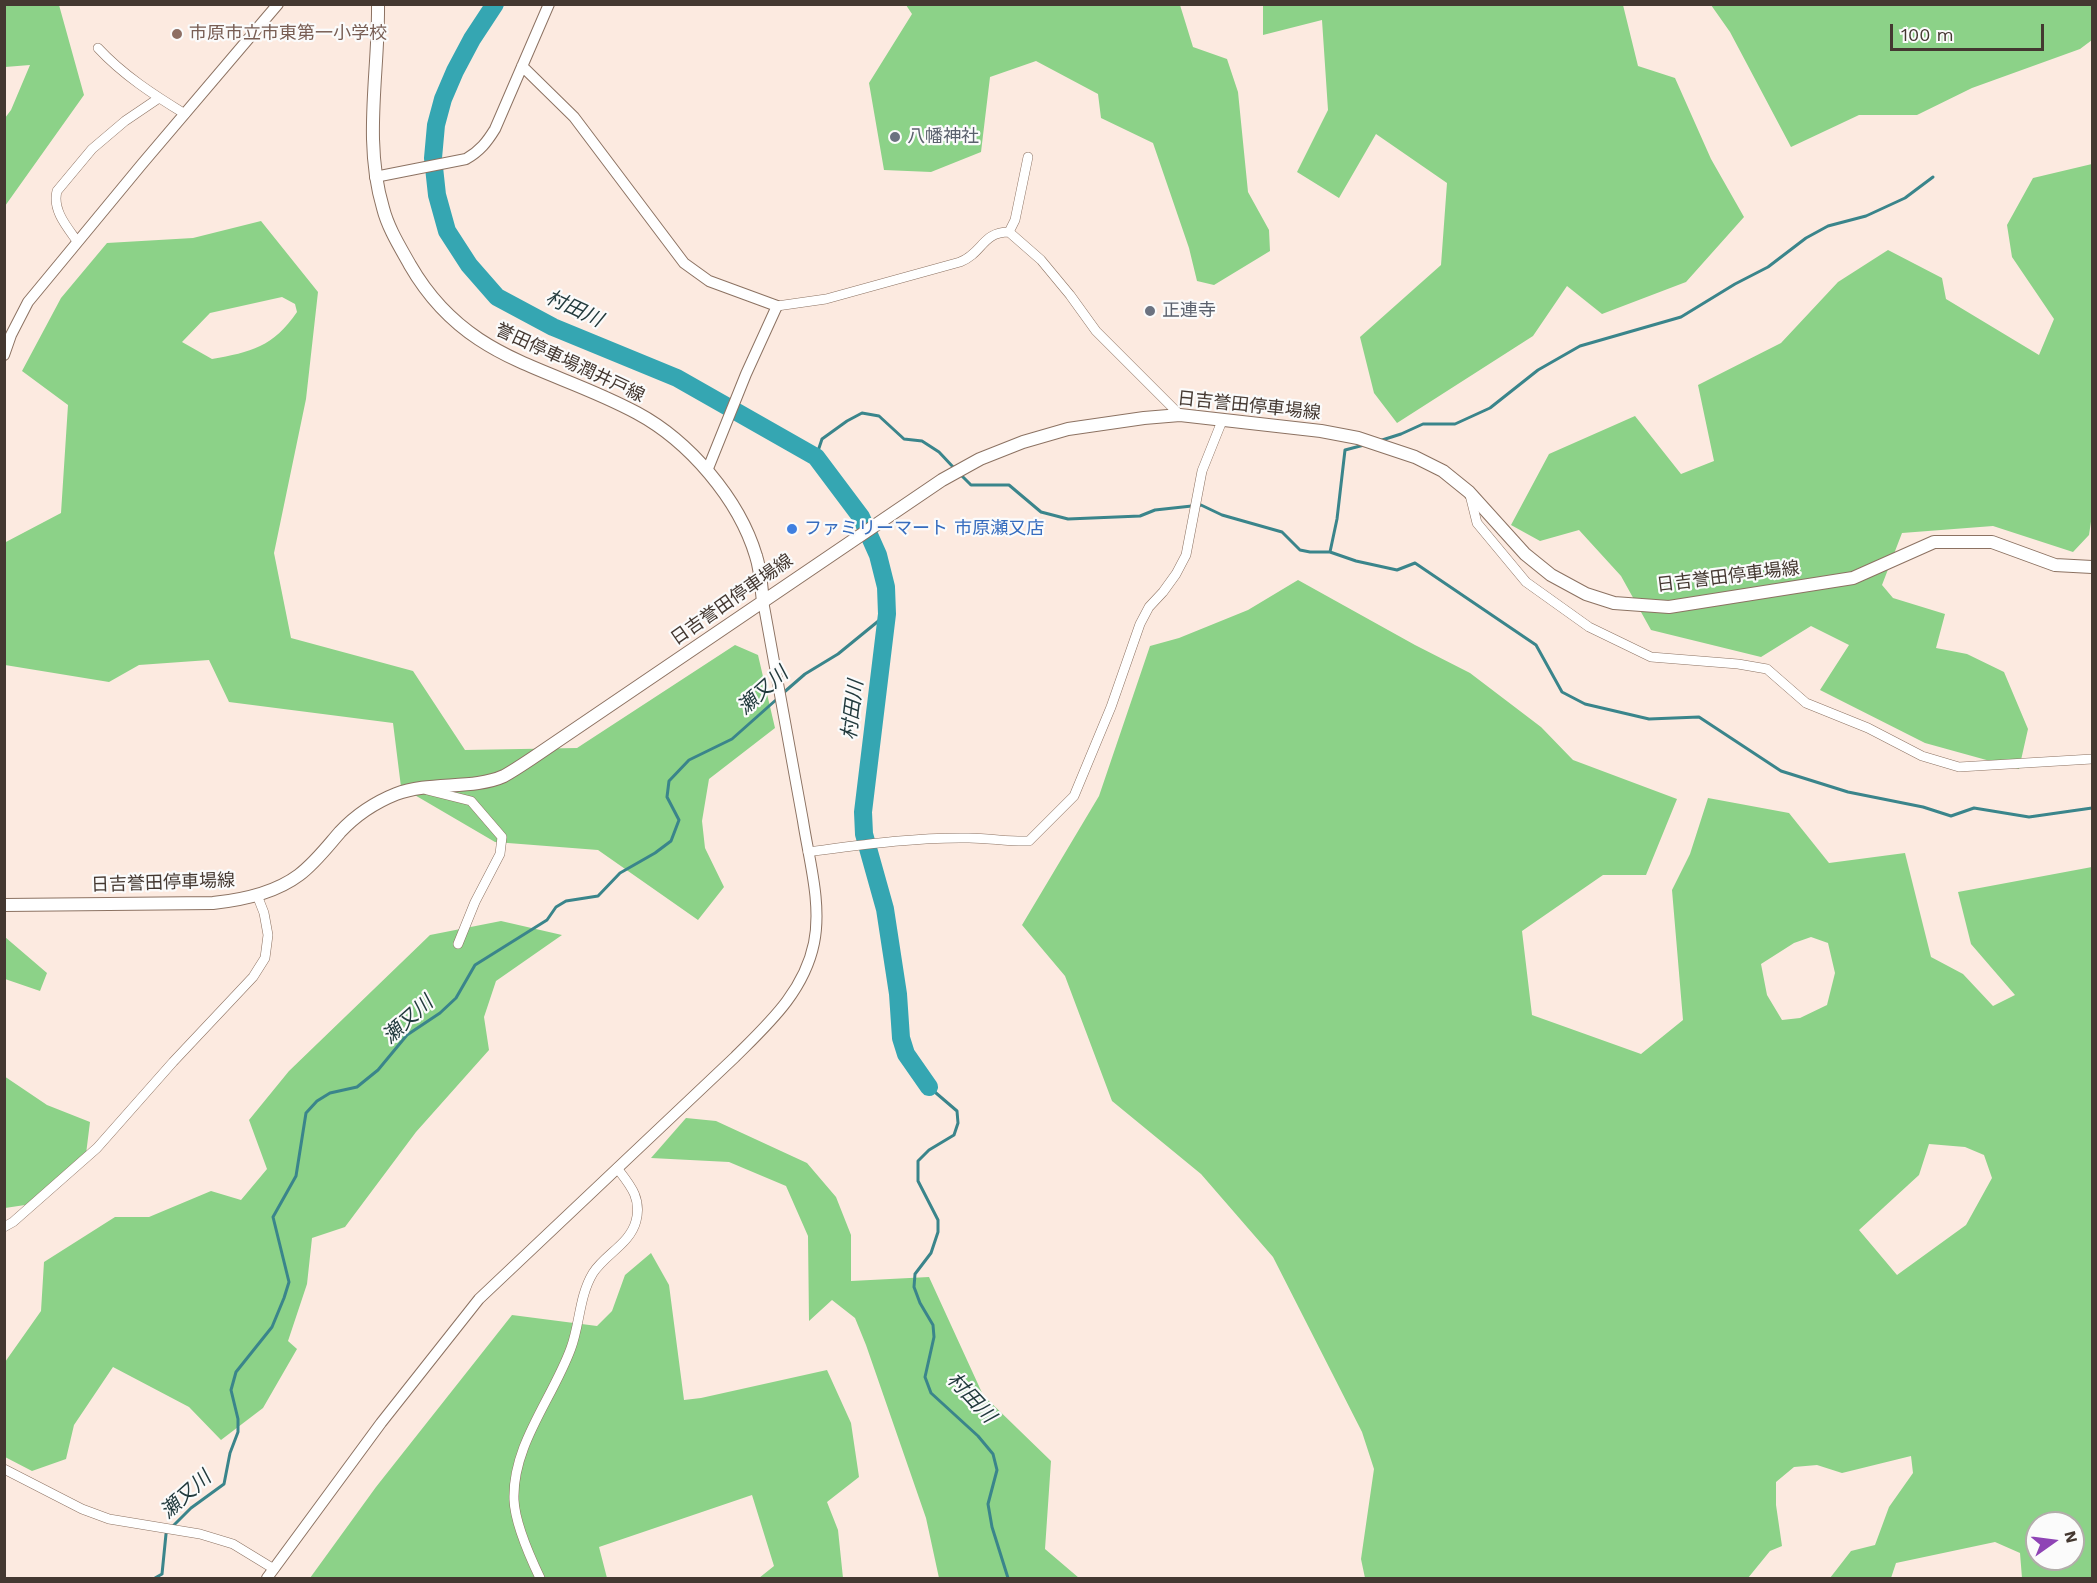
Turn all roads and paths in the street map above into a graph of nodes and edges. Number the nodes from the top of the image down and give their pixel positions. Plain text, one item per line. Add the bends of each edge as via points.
1 (278, 4) edge
2 (378, 4) edge
3 (549, 4) edge
4 (98, 48) dead end
5 (522, 66) junction
6 (159, 98) junction
7 (185, 114) junction
8 (1028, 157) dead end
9 (375, 177) junction
10 (1009, 232) junction
11 (77, 241) junction
12 (777, 306) junction
13 (4, 355) edge
14 (1180, 415) junction
15 (1222, 421) junction
16 (707, 471) junction
17 (1469, 492) junction
18 (2092, 567) edge
19 (763, 601) junction
20 (2092, 759) edge
21 (419, 788) junction
22 (808, 852) junction
23 (257, 895) junction
24 (4, 905) edge
25 (458, 944) dead end
26 (617, 1168) junction
27 (4, 1227) edge
28 (4, 1469) edge
29 (270, 1574) edge
30 (540, 1578) edge

1 - 7 street
2 - 9 main road, 誉田停車場潤井戸線
3 - 5 street
4 - 6 street via 114,65
5 - 9 street via 489,140 479,152 466,159
5 - 12 street via 574,117 684,263 709,282
6 - 7 street
6 - 11 street via 92,149 57,191 56,206
7 - 11 street
8 - 10 street
9 - 16 main road, 誉田停車場潤井戸線 via 398,244 420,282 454,321 514,360 637,413 673,436
10 - 12 street via 990,235 976,252 960,262 826,299
10 - 14 street via 1041,260 1096,331
11 - 13 street via 28,302
12 - 16 street
14 - 15 main road, 日吉誉田停車場線
14 - 19 main road, 日吉誉田停車場線 via 1068,429 980,459 942,480
15 - 17 main road, 日吉誉田停車場線 via 1321,431 1388,446 1443,471
15 - 22 street via 1202,471 1186,555 1140,624 1074,796 1029,841 905,840
16 - 19 main road, 誉田停車場潤井戸線 via 750,537
17 - 18 main road, 日吉誉田停車場線 via 1525,554 1551,575 1586,594 1614,603 1669,607 1853,578 1934,542 1992,542 2055,565
17 - 20 street via 1477,523 1526,582 1589,627 1651,657 1767,669 1806,703 1922,756 1959,767
19 - 21 main road, 日吉誉田停車場線 via 502,777
19 - 22 street
21 - 23 main road, 日吉誉田停車場線 via 395,794 367,809 297,877
21 - 25 street via 471,801 502,837 500,854
22 - 26 street via 815,900 814,943 791,998 772,1021
23 - 24 main road, 日吉誉田停車場線 via 192,904
23 - 27 street via 268,935 265,958 254,977 97,1148
26 - 29 street via 478,1299
26 - 30 street via 636,1193 637,1221 631,1235 593,1273 582,1301 573,1345 517,1463 514,1502 525,1544
28 - 29 street via 109,1519 200,1534 233,1544

